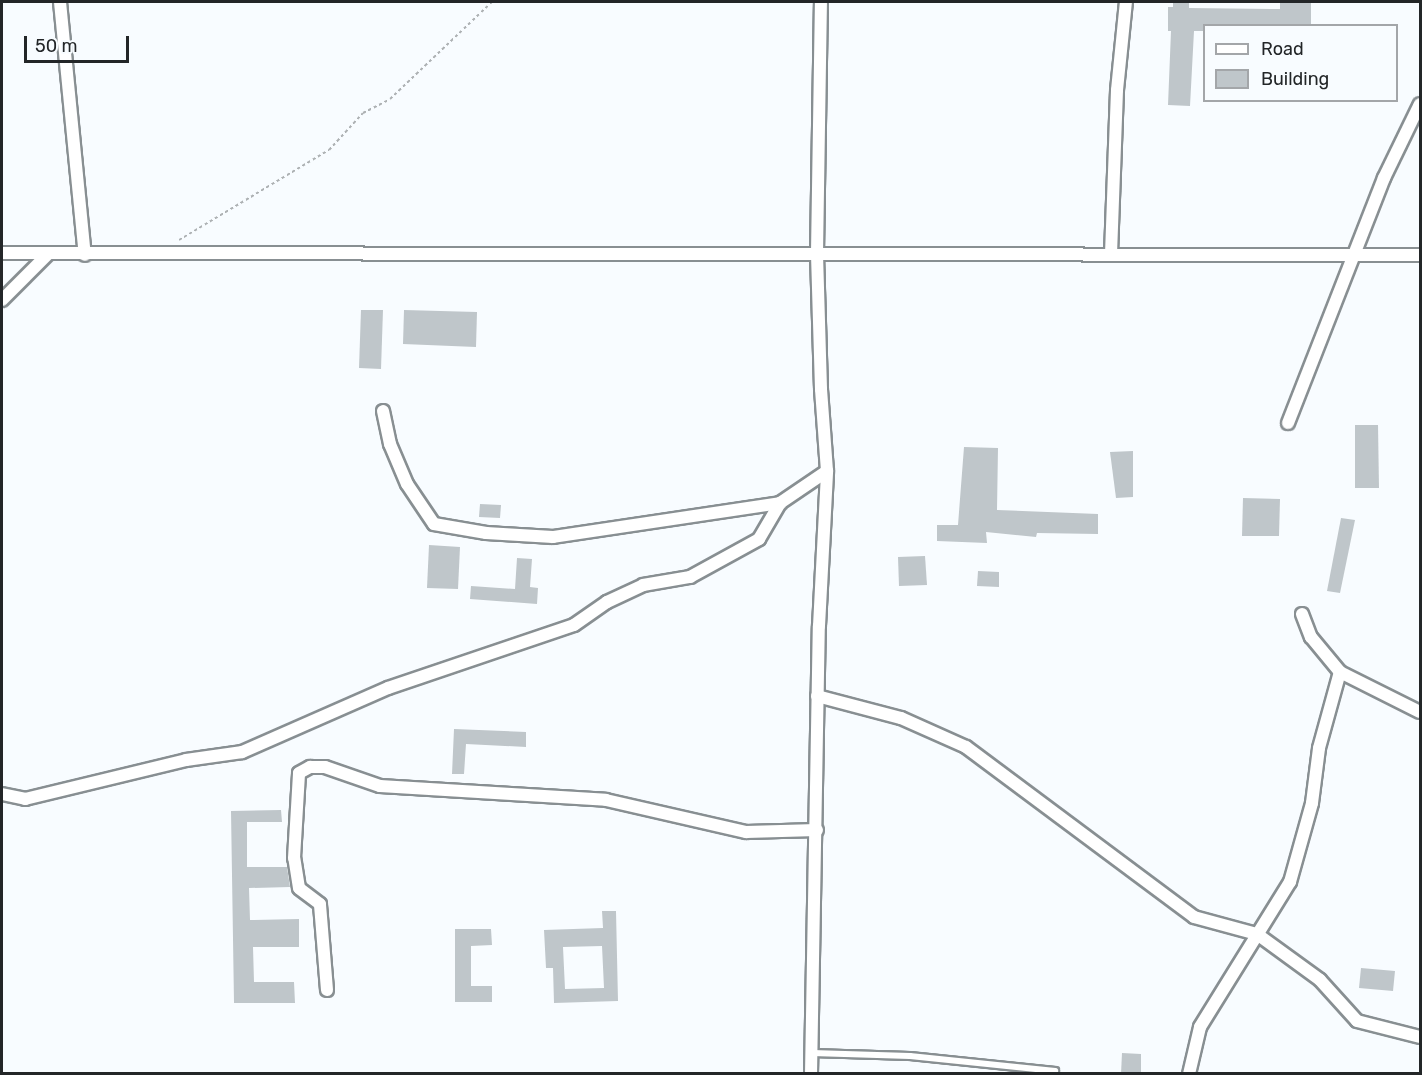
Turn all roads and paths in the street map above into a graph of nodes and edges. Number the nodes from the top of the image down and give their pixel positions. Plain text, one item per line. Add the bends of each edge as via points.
1 (60, 2) edge
2 (492, 2) edge
3 (821, 2) edge
4 (1126, 2) edge
5 (1420, 105) edge
6 (2, 253) edge
7 (817, 253) junction
8 (48, 254) junction
9 (1111, 254) junction
10 (85, 255) junction
11 (1353, 255) junction
12 (1420, 255) edge
13 (157, 256) junction
14 (2, 300) edge
15 (383, 411) dead end
16 (1288, 423) dead end
17 (827, 471) junction
18 (780, 503) junction
19 (1302, 615) dead end
20 (1340, 672) junction
21 (817, 696) junction
22 (1420, 712) edge
23 (2, 794) edge
24 (817, 830) junction
25 (1257, 934) junction
26 (327, 990) dead end
27 (1420, 1037) edge
28 (812, 1053) junction
29 (1055, 1071) dead end
30 (812, 1074) edge
31 (1189, 1074) edge

1 - 10 street
2 - 13 path via 390,99 363,113 330,150 244,198
3 - 7 street
4 - 9 street via 1117,90
5 - 11 street via 1384,178
6 - 8 street
7 - 9 street
7 - 13 street
7 - 17 street via 820,389
8 - 10 street
8 - 14 street
9 - 11 street
10 - 13 street
11 - 12 street
11 - 16 street
15 - 18 street via 390,444 407,484 434,524 486,533 553,537
17 - 18 street
17 - 21 street
18 - 23 street via 759,539 690,577 643,585 607,602 574,625 388,688 242,752 186,760 25,799
19 - 20 street via 1311,637
20 - 22 street
20 - 25 street via 1319,748 1312,803 1290,882
21 - 24 street
21 - 25 street via 901,718 966,747 1194,917
24 - 26 street via 746,832 606,800 380,786 325,767 310,767 299,773 294,858 299,888 320,904
24 - 28 street
25 - 27 street via 1320,980 1358,1022
25 - 31 street via 1200,1027
28 - 29 lane via 954,1059
28 - 30 street

